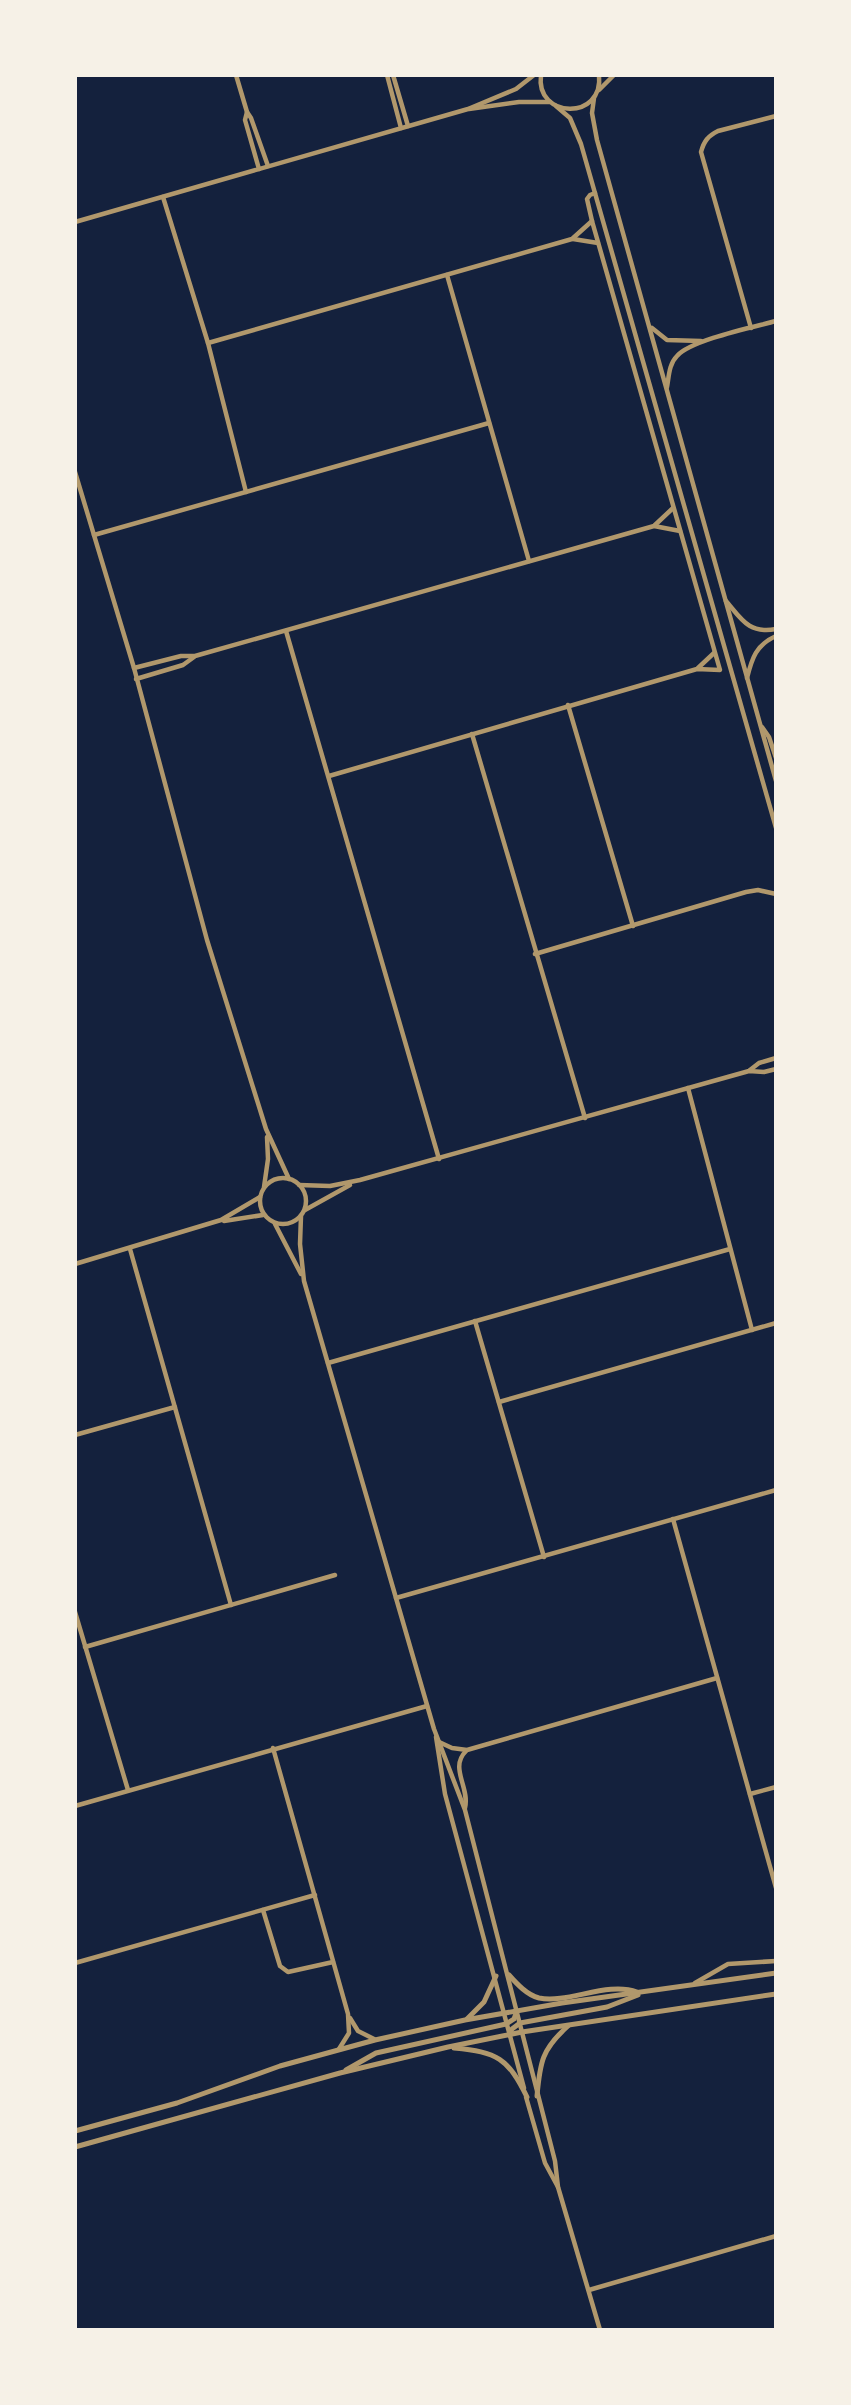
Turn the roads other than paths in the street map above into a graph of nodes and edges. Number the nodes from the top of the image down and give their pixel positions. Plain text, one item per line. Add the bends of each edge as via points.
1 (236, 75) edge
2 (387, 75) edge
3 (393, 75) edge
4 (534, 75) edge
5 (541, 75) edge
6 (599, 75) edge
7 (614, 75) edge
8 (598, 91) junction
9 (594, 98) junction
10 (550, 102) junction
11 (556, 106) junction
12 (468, 109) junction
13 (247, 112) junction
14 (776, 116) edge
15 (408, 126) junction
16 (401, 128) junction
17 (268, 167) junction
18 (259, 169) junction
19 (595, 193) junction
20 (163, 197) junction
21 (592, 221) junction
22 (75, 222) edge
23 (572, 239) junction
24 (598, 243) junction
25 (447, 275) junction
26 (776, 321) edge
27 (650, 326) junction
28 (751, 328) junction
29 (706, 341) junction
30 (208, 343) junction
31 (667, 388) junction
32 (489, 423) junction
33 (75, 472) edge
34 (246, 492) junction
35 (673, 508) junction
36 (654, 526) junction
37 (680, 531) junction
38 (94, 535) junction
39 (529, 561) junction
40 (725, 599) junction
41 (776, 629) edge
42 (286, 631) junction
43 (776, 636) edge
44 (715, 653) junction
45 (195, 656) junction
46 (134, 668) junction
47 (697, 669) junction
48 (136, 679) junction
49 (747, 679) junction
50 (568, 705) junction
51 (760, 724) junction
52 (472, 734) junction
53 (776, 758) edge
54 (329, 776) junction
55 (776, 781) edge
56 (776, 828) edge
57 (776, 894) edge
58 (633, 926) junction
59 (535, 954) junction
60 (776, 1058) edge
61 (776, 1069) edge
62 (749, 1071) junction
63 (688, 1088) junction
64 (585, 1118) junction
65 (266, 1129) junction
66 (439, 1159) junction
67 (289, 1179) junction
68 (359, 1180) junction
69 (299, 1185) junction
70 (263, 1189) junction
71 (260, 1197) junction
72 (304, 1210) junction
73 (263, 1215) junction
74 (301, 1216) junction
75 (275, 1224) junction
76 (206, 1226) junction
77 (730, 1249) junction
78 (130, 1250) junction
79 (75, 1264) edge
80 (304, 1281) junction
81 (475, 1321) junction
82 (776, 1323) edge
83 (752, 1329) junction
84 (328, 1363) junction
85 (499, 1402) junction
86 (175, 1407) junction
87 (75, 1436) edge
88 (776, 1490) edge
89 (673, 1520) junction
90 (544, 1557) junction
91 (335, 1575) dead end
92 (396, 1598) junction
93 (231, 1605) junction
94 (75, 1612) edge
95 (85, 1647) junction
96 (717, 1678) junction
97 (428, 1706) junction
98 (435, 1729) junction
99 (439, 1742) junction
100 (273, 1748) junction
101 (467, 1750) junction
102 (776, 1787) edge
103 (128, 1790) junction
104 (750, 1794) junction
105 (75, 1806) edge
106 (465, 1810) junction
107 (776, 1888) edge
108 (315, 1895) junction
109 (263, 1910) junction
110 (776, 1961) edge
111 (333, 1962) junction
112 (75, 1963) edge
113 (776, 1973) edge
114 (509, 1975) junction
115 (496, 1976) junction
116 (694, 1984) junction
117 (640, 1993) junction
118 (776, 1994) edge
119 (517, 2011) junction
120 (348, 2014) junction
121 (504, 2014) junction
122 (466, 2020) junction
123 (520, 2023) junction
124 (506, 2024) junction
125 (568, 2026) junction
126 (522, 2032) junction
127 (509, 2035) junction
128 (375, 2040) junction
129 (448, 2047) junction
130 (339, 2049) junction
131 (340, 2073) junction
132 (537, 2096) junction
133 (527, 2097) junction
134 (75, 2131) edge
135 (75, 2147) edge
136 (558, 2187) junction
137 (776, 2236) edge
138 (589, 2290) junction
139 (600, 2330) edge

1 - 13 street
2 - 16 street
3 - 15 street
4 - 12 street via 516,89
5 - 10 street
6 - 8 street
7 - 8 street
8 - 9 street
9 - 11 street via 576,109
9 - 27 street via 594,125
10 - 11 street
10 - 12 street
11 - 19 street via 573,125
12 - 15 street
13 - 17 street
13 - 18 street via 245,120
14 - 28 street via 718,131 704,142 701,152
15 - 16 street
16 - 17 street
17 - 18 street
18 - 20 street
19 - 21 street via 587,199
19 - 56 street
20 - 22 street
20 - 30 street
21 - 23 street
21 - 24 street
23 - 24 street
23 - 25 street
24 - 35 street
25 - 30 street
25 - 32 street
26 - 28 street
27 - 29 street via 667,340
27 - 31 street
28 - 29 street
29 - 31 street via 678,354
30 - 34 street
31 - 40 street
32 - 34 street
32 - 39 street
33 - 38 street
34 - 38 street
35 - 36 street
35 - 37 street
36 - 37 street
36 - 39 street
37 - 44 street
38 - 46 street
39 - 42 street
40 - 41 street via 752,628
40 - 49 street
42 - 45 street
42 - 54 street
43 - 49 street via 754,654
44 - 47 street
44 - 47 street via 720,670
45 - 46 street
45 - 48 street via 183,665
46 - 48 street
47 - 50 street
48 - 65 street via 207,940
49 - 51 street
50 - 52 street
50 - 58 street
51 - 53 street
51 - 55 street
52 - 54 street
52 - 59 street
54 - 66 street
57 - 58 street via 746,892
58 - 59 street
59 - 64 street
60 - 62 street
61 - 62 street
62 - 63 street
63 - 64 street
63 - 77 street
64 - 66 street
65 - 67 street
65 - 70 street
66 - 68 street
67 - 69 street
67 - 70 street via 274,1180
68 - 69 street via 330,1186
68 - 72 street
69 - 72 street via 306,1197
70 - 71 street
71 - 73 street
71 - 76 street
72 - 74 street
73 - 75 street
73 - 76 street
74 - 75 street via 289,1224
74 - 80 street
75 - 80 street
76 - 78 street
77 - 81 street
77 - 83 street
78 - 79 street
78 - 86 street
80 - 84 street
81 - 84 street
81 - 85 street
82 - 83 street
83 - 85 street
84 - 92 street
85 - 90 street
86 - 87 street
86 - 93 street
88 - 89 street
89 - 90 street
89 - 96 street
90 - 92 street
91 - 93 street
92 - 97 street
93 - 95 street
94 - 95 street
95 - 103 street
96 - 101 street
96 - 104 street
97 - 98 street
97 - 100 street
98 - 99 street
98 - 115 street via 445,1794
99 - 101 street
99 - 106 street
100 - 103 street
100 - 108 street
101 - 106 street via 458,1762 467,1797
102 - 104 street
103 - 105 street
104 - 107 street
106 - 114 street
108 - 109 street
108 - 111 street
109 - 111 street via 280,1966 288,1972
109 - 112 street
110 - 116 street via 728,1964
111 - 120 street
113 - 116 street
114 - 117 street via 538,1998 618,1989
114 - 119 street
115 - 121 street
115 - 122 street via 484,2002
116 - 117 street
117 - 119 street
117 - 123 street via 607,2007
118 - 125 street
119 - 121 street
119 - 123 street
119 - 124 street via 514,2020
120 - 128 street via 355,2029
120 - 130 street via 349,2033
121 - 122 street
121 - 124 street
122 - 128 street
123 - 126 street
123 - 127 street
124 - 127 street
124 - 131 street via 376,2053
125 - 126 street
125 - 132 street via 542,2058
126 - 127 street
126 - 132 street
127 - 129 street
127 - 133 street
128 - 130 street
129 - 131 street
129 - 133 street via 498,2057 513,2070
130 - 134 street via 177,2103
131 - 135 street
132 - 136 street
133 - 136 street via 545,2163
136 - 138 street
137 - 138 street
138 - 139 street

